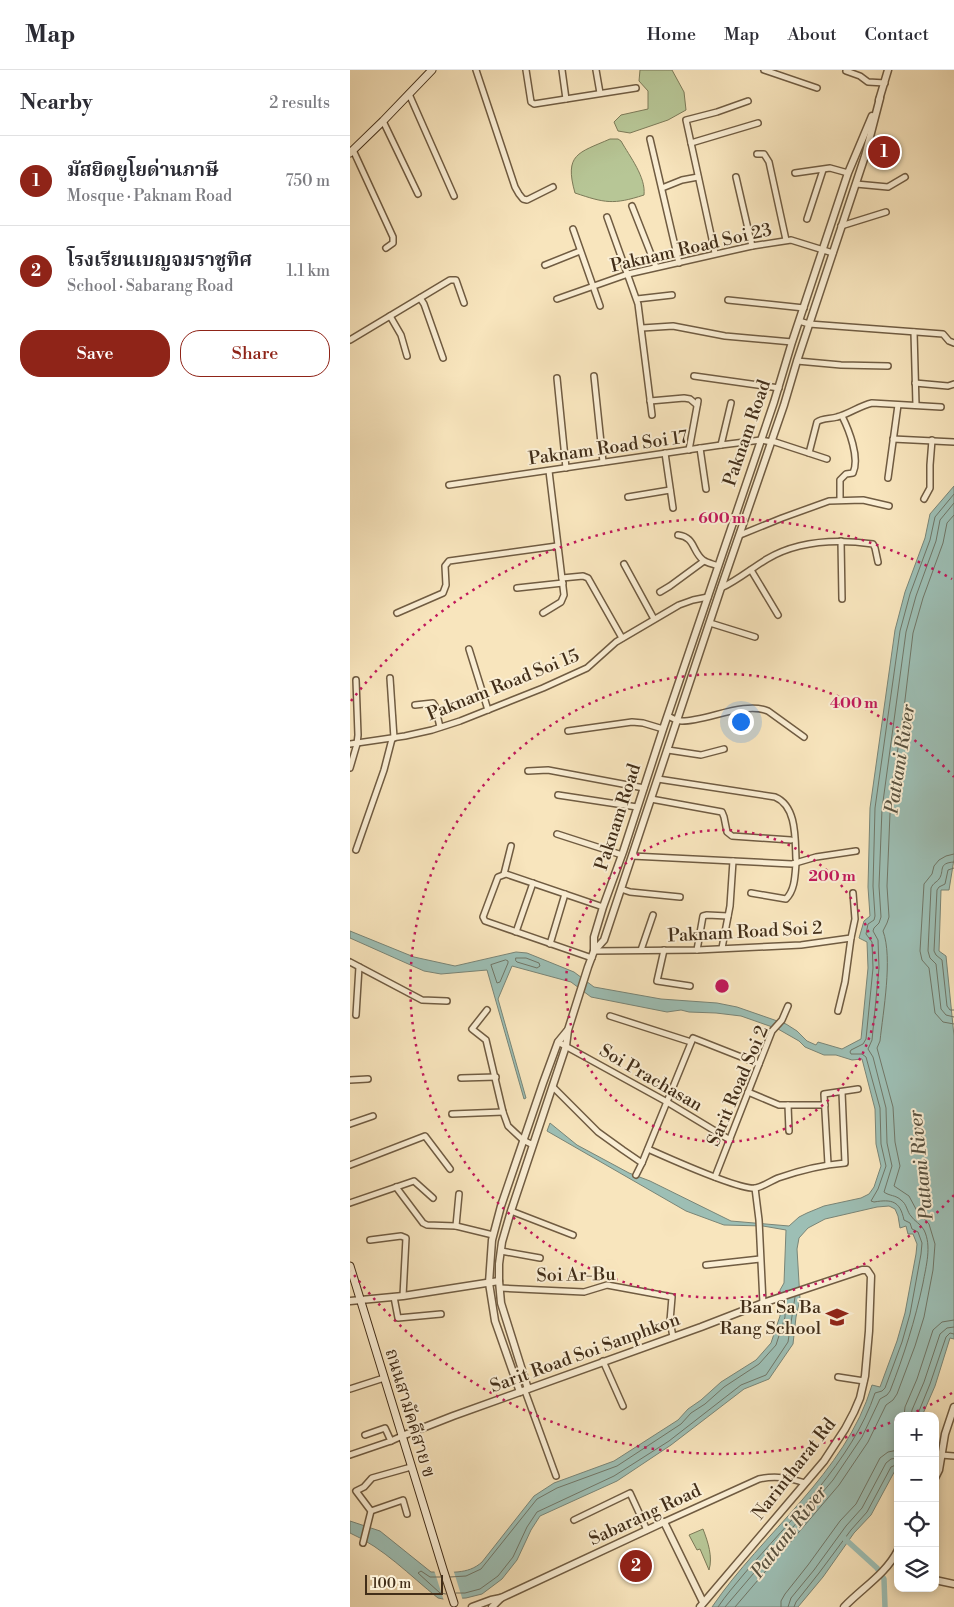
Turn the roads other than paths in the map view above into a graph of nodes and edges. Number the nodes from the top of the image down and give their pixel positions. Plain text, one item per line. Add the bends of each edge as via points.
1 (432, 70) edge
2 (476, 70) edge
3 (526, 70) edge
4 (562, 70) edge
5 (596, 70) edge
6 (764, 70) edge
7 (888, 70) edge
8 (846, 71) edge
9 (885, 83) junction
10 (636, 88) dead end
11 (817, 88) dead end
12 (600, 93) junction
13 (410, 94) junction
14 (880, 98) junction
15 (566, 99) junction
16 (748, 101) dead end
17 (383, 122) junction
18 (758, 122) dead end
19 (650, 139) dead end
20 (691, 143) junction
21 (352, 151) edge
22 (757, 154) dead end
23 (823, 170) junction
24 (795, 173) dead end
25 (848, 173) junction
26 (698, 177) junction
27 (736, 177) dead end
28 (905, 177) dead end
29 (856, 184) junction
30 (553, 187) dead end
31 (662, 188) junction
32 (418, 194) dead end
33 (454, 196) dead end
34 (632, 206) dead end
35 (886, 212) dead end
36 (608, 217) dead end
37 (807, 219) dead end
38 (842, 226) junction
39 (573, 229) dead end
40 (786, 240) junction
41 (752, 246) junction
42 (386, 248) dead end
43 (824, 250) junction
44 (580, 251) junction
45 (715, 253) junction
46 (833, 253) junction
47 (680, 263) junction
48 (545, 265) dead end
49 (656, 267) junction
50 (628, 274) junction
51 (592, 286) junction
52 (672, 295) dead end
53 (420, 298) junction
54 (557, 299) dead end
55 (637, 299) junction
56 (728, 300) dead end
57 (464, 303) dead end
58 (600, 306) dead end
59 (804, 308) junction
60 (390, 316) junction
61 (799, 321) junction
62 (809, 324) junction
63 (642, 328) junction
64 (914, 332) junction
65 (350, 340) edge
66 (792, 342) junction
67 (954, 343) edge
68 (407, 356) dead end
69 (443, 358) dead end
70 (797, 361) junction
71 (888, 366) dead end
72 (594, 376) dead end
73 (694, 376) dead end
74 (557, 378) dead end
75 (915, 383) junction
76 (954, 384) edge
77 (778, 388) junction
78 (650, 401) junction
79 (730, 403) dead end
80 (898, 405) junction
81 (916, 405) junction
82 (941, 407) dead end
83 (652, 415) dead end
84 (842, 416) junction
85 (893, 439) junction
86 (761, 440) junction
87 (932, 440) junction
88 (772, 441) junction
89 (954, 442) edge
90 (721, 445) junction
91 (700, 448) junction
92 (689, 450) junction
93 (665, 453) junction
94 (809, 453) junction
95 (827, 458) dead end
96 (603, 462) junction
97 (566, 468) junction
98 (549, 471) junction
99 (888, 478) dead end
100 (449, 485) dead end
101 (706, 489) dead end
102 (670, 490) junction
103 (628, 497) dead end
104 (924, 499) dead end
105 (840, 500) junction
106 (889, 506) dead end
107 (673, 508) dead end
108 (678, 535) dead end
109 (740, 535) junction
110 (841, 541) junction
111 (558, 546) junction
112 (704, 561) junction
113 (719, 562) junction
114 (730, 562) junction
115 (878, 562) dead end
116 (624, 564) dead end
117 (751, 570) junction
118 (562, 580) junction
119 (517, 588) dead end
120 (721, 588) junction
121 (660, 592) dead end
122 (708, 597) junction
123 (842, 599) dead end
124 (398, 613) dead end
125 (543, 613) dead end
126 (778, 615) dead end
127 (654, 619) junction
128 (710, 622) junction
129 (754, 636) dead end
130 (622, 638) junction
131 (469, 650) dead end
132 (390, 678) dead end
133 (356, 680) dead end
134 (415, 705) dead end
135 (488, 710) junction
136 (668, 716) junction
137 (678, 720) junction
138 (440, 727) junction
139 (663, 729) junction
140 (568, 731) dead end
141 (804, 737) dead end
142 (393, 738) junction
143 (350, 744) edge
144 (357, 744) junction
145 (724, 749) dead end
146 (668, 750) junction
147 (651, 767) junction
148 (350, 768) edge
149 (661, 770) junction
150 (528, 771) dead end
151 (658, 779) junction
152 (644, 788) junction
153 (558, 795) dead end
154 (651, 799) junction
155 (637, 807) junction
156 (557, 834) dead end
157 (791, 840) dead end
158 (511, 846) dead end
159 (356, 850) dead end
160 (856, 851) dead end
161 (622, 855) junction
162 (632, 856) junction
163 (733, 861) junction
164 (796, 861) junction
165 (504, 874) junction
166 (533, 882) junction
167 (621, 889) junction
168 (751, 893) dead end
169 (854, 893) dead end
170 (565, 894) junction
171 (680, 897) dead end
172 (603, 907) junction
173 (653, 915) dead end
174 (728, 916) junction
175 (516, 932) junction
176 (851, 938) junction
177 (550, 944) junction
178 (722, 948) junction
179 (641, 950) junction
180 (664, 950) junction
181 (697, 950) junction
182 (593, 955) junction
183 (350, 962) edge
184 (359, 967) junction
185 (690, 986) dead end
186 (447, 1001) dead end
187 (788, 1006) dead end
188 (487, 1010) dead end
189 (838, 1011) dead end
190 (356, 1015) dead end
191 (610, 1016) dead end
192 (568, 1030) junction
193 (692, 1040) junction
194 (558, 1042) junction
195 (566, 1046) junction
196 (759, 1064) junction
197 (496, 1077) junction
198 (461, 1078) dead end
199 (368, 1079) dead end
200 (350, 1080) edge
201 (553, 1086) junction
202 (858, 1089) dead end
203 (748, 1092) junction
204 (842, 1092) junction
205 (667, 1102) junction
206 (788, 1105) junction
207 (825, 1105) junction
208 (503, 1112) junction
209 (452, 1114) dead end
210 (374, 1116) dead end
211 (350, 1124) edge
212 (789, 1131) dead end
213 (523, 1140) junction
214 (730, 1140) junction
215 (533, 1145) junction
216 (648, 1149) junction
217 (642, 1163) junction
218 (828, 1164) junction
219 (350, 1165) edge
220 (450, 1169) dead end
221 (636, 1175) dead end
222 (715, 1177) junction
223 (396, 1187) junction
224 (755, 1188) junction
225 (459, 1194) dead end
226 (433, 1198) dead end
227 (350, 1203) edge
228 (511, 1211) junction
229 (456, 1226) junction
230 (493, 1235) junction
231 (572, 1235) dead end
232 (370, 1240) dead end
233 (501, 1251) junction
234 (540, 1258) dead end
235 (760, 1259) junction
236 (706, 1265) dead end
237 (350, 1266) edge
238 (867, 1270) joint
239 (489, 1283) junction
240 (499, 1285) junction
241 (403, 1296) junction
242 (394, 1297) junction
243 (350, 1300) edge
244 (360, 1300) junction
245 (763, 1303) junction
246 (442, 1314) dead end
247 (673, 1337) junction
248 (603, 1361) junction
249 (838, 1377) dead end
250 (384, 1378) junction
251 (864, 1381) junction
252 (350, 1388) edge
253 (524, 1391) junction
254 (623, 1406) dead end
255 (954, 1407) edge
256 (365, 1435) dead end
257 (402, 1436) junction
258 (391, 1441) junction
259 (350, 1455) edge
260 (941, 1455) junction
261 (954, 1456) edge
262 (939, 1463) edge
263 (411, 1467) junction
264 (556, 1476) dead end
265 (805, 1483) junction
266 (356, 1490) junction
267 (350, 1493) edge
268 (371, 1511) junction
269 (407, 1514) dead end
270 (574, 1520) dead end
271 (664, 1522) junction
272 (647, 1530) junction
273 (363, 1543) dead end
274 (894, 1564) edge
275 (939, 1581) edge
276 (954, 1584) edge
277 (501, 1598) junction
278 (702, 1604) edge
279 (455, 1605) edge
280 (472, 1607) edge
281 (492, 1607) edge
282 (844, 1607) edge

1 - 13 main road
2 - 30 street via 522,199 527,200
3 - 15 street via 532,104
4 - 15 street
5 - 12 street
6 - 11 street
7 - 9 street, Paknam Road
8 - 9 street via 868,82
9 - 14 street, Paknam Road
10 - 12 street
12 - 15 street
13 - 17 main road
13 - 33 street
14 - 25 street, Paknam Road
14 - 29 street, Paknam Road
16 - 20 street via 687,119
17 - 21 main road
17 - 32 street
18 - 20 street
19 - 31 street
20 - 26 street
21 - 42 street via 393,237 393,243
22 - 40 street via 764,154 769,162
23 - 24 street
23 - 25 street via 837,169
23 - 37 street
25 - 43 street, Paknam Road
26 - 31 street
26 - 45 street
27 - 41 street
28 - 29 street via 888,187
29 - 38 street, Paknam Road
31 - 47 street
34 - 49 street
35 - 38 street
36 - 50 street
38 - 46 street, Paknam Road
39 - 44 street
40 - 41 street, Paknam Road Soi 23
40 - 43 street, Paknam Road Soi 23
41 - 45 street, Paknam Road Soi 23
43 - 46 street, Paknam Road Soi 23
43 - 59 street, Paknam Road
44 - 48 street
44 - 51 street
45 - 47 street, Paknam Road Soi 23
46 - 62 street, Paknam Road
47 - 49 street, Paknam Road Soi 23
49 - 50 street, Paknam Road Soi 23
50 - 51 street, Paknam Road Soi 23
50 - 55 street
51 - 54 street, Paknam Road Soi 23
51 - 58 street
52 - 55 street
53 - 57 street via 442,283 455,279
53 - 60 street
53 - 69 street
55 - 63 street
56 - 59 street
59 - 61 street, Paknam Road
60 - 65 street
60 - 68 street via 401,335
61 - 62 street
61 - 66 street, Paknam Road
62 - 64 street
62 - 70 street, Paknam Road
63 - 66 street via 673,326 725,336
63 - 78 street
64 - 67 street via 943,334
64 - 75 street
66 - 77 street, Paknam Road
70 - 71 street
70 - 88 street, Paknam Road
72 - 96 street
73 - 77 street
74 - 97 street
75 - 76 street
75 - 81 street
77 - 86 street, Paknam Road
78 - 83 street
78 - 92 street via 688,398 697,403
79 - 90 street
80 - 81 street
80 - 84 street via 872,403
80 - 85 street
81 - 82 street
84 - 94 street via 817,422
84 - 105 street via 849,431 855,468 840,480
85 - 87 street
85 - 99 street
86 - 88 street, Paknam Road Soi 17
86 - 90 street, Paknam Road Soi 17
86 - 113 street, Paknam Road
87 - 89 street
87 - 104 street via 930,488
88 - 94 street, Paknam Road Soi 17
88 - 109 street, Paknam Road
90 - 91 street, Paknam Road Soi 17
91 - 92 street, Paknam Road Soi 17
91 - 101 street
92 - 93 street, Paknam Road Soi 17
93 - 96 street, Paknam Road Soi 17
93 - 102 street
94 - 95 street, Paknam Road Soi 17
96 - 97 street, Paknam Road Soi 17
97 - 98 street, Paknam Road Soi 17
98 - 100 street, Paknam Road Soi 17
98 - 111 street
102 - 103 street
102 - 107 street
105 - 106 street via 863,500
105 - 109 street via 799,511
108 - 112 street via 690,540
109 - 114 street, Paknam Road
110 - 115 street via 873,544
110 - 117 street via 796,546
110 - 123 street
111 - 118 street
111 - 124 street via 450,561 445,566 444,594
112 - 113 street
112 - 121 street
113 - 114 street
113 - 122 street, Paknam Road
114 - 120 street, Paknam Road
116 - 127 street
117 - 120 street
117 - 126 street
118 - 119 street
118 - 125 street via 563,600
118 - 130 street via 588,578
120 - 128 street, Paknam Road
122 - 127 street, Paknam Road Soi 15 via 686,602
122 - 136 street, Paknam Road
127 - 130 street, Paknam Road Soi 15
128 - 129 street
128 - 137 street, Paknam Road
130 - 135 street, Paknam Road Soi 15 via 580,672
131 - 135 street
132 - 142 street
133 - 144 street
134 - 138 street via 433,703
135 - 138 street, Paknam Road Soi 15
136 - 137 street
136 - 139 street, Paknam Road
137 - 141 street via 759,708 768,710
137 - 146 street, Paknam Road
138 - 142 street, Paknam Road Soi 15
139 - 140 street via 632,722
139 - 147 street, Paknam Road
142 - 144 street, Paknam Road Soi 15
142 - 159 street
143 - 144 street, Paknam Road Soi 15
144 - 148 street
145 - 146 street via 701,755
146 - 149 street, Paknam Road
147 - 149 street
147 - 152 street, Paknam Road
149 - 151 street, Paknam Road
150 - 152 street via 548,770
151 - 154 street, Paknam Road
151 - 164 street via 780,800 793,822
152 - 155 street, Paknam Road
153 - 155 street
154 - 157 street via 722,812 730,835
154 - 162 street, Paknam Road
155 - 161 street, Paknam Road
156 - 161 street
158 - 165 street
160 - 164 street
161 - 172 street, Paknam Road
162 - 163 street
162 - 167 street, Paknam Road
163 - 164 street
163 - 174 street
164 - 168 street via 794,884 786,899
165 - 166 street
165 - 175 street, Paknam Road Soi 2 via 498,877 483,918
166 - 170 street
166 - 175 street
167 - 171 street
167 - 182 street, Paknam Road via 604,940
169 - 176 street via 855,919
170 - 172 street
170 - 177 street
172 - 182 street, Paknam Road via 594,937
173 - 179 street
174 - 178 street
174 - 181 street via 703,916
175 - 177 street, Paknam Road Soi 2
176 - 178 street, Paknam Road Soi 2 via 801,945
176 - 189 street
177 - 182 street, Paknam Road Soi 2
178 - 181 street, Paknam Road Soi 2
179 - 180 street, Paknam Road Soi 2
179 - 182 street, Paknam Road Soi 2
180 - 181 street, Paknam Road Soi 2
180 - 185 street via 657,981
182 - 192 street, Paknam Road
183 - 184 street
184 - 186 street via 422,1000
184 - 190 street
187 - 196 street, Sarit Road Soi 2 via 782,1020 772,1030
188 - 197 street via 472,1029 486,1040
191 - 193 street
192 - 194 street, Paknam Road
192 - 195 street, Paknam Road
193 - 196 street
193 - 205 street
194 - 195 street, Soi Prachasan
194 - 213 street, Paknam Road
195 - 201 street, Paknam Road
195 - 205 street, Soi Prachasan
196 - 203 street, Sarit Road Soi 2
197 - 198 street
197 - 208 street
199 - 200 street
201 - 215 street, Paknam Road
201 - 217 street via 598,1132
202 - 204 street
203 - 206 street via 779,1105
203 - 214 street, Sarit Road Soi 2
204 - 207 street via 824,1094
204 - 218 street via 845,1163
205 - 214 street, Soi Prachasan
205 - 216 street
206 - 207 street
206 - 212 street
207 - 218 street
208 - 209 street
208 - 213 street via 508,1126
210 - 211 street
213 - 215 street
213 - 230 street, Paknam Road
214 - 222 street, Sarit Road Soi 2
215 - 228 street, Paknam Road
216 - 217 street
216 - 222 street
217 - 221 street
218 - 224 street
219 - 220 street via 425,1136
222 - 224 street
223 - 226 street via 414,1181
223 - 227 street
223 - 229 street via 423,1223
224 - 235 street
225 - 229 street
228 - 231 street
228 - 233 street, Paknam Road
229 - 230 street
230 - 239 street, Paknam Road
232 - 241 street via 406,1238
233 - 234 street
233 - 240 street, Paknam Road
235 - 236 street
235 - 245 street
237 - 244 main road, ถนนสามัคคีสาย ข
238 - 245 street, Sarit Road Soi Sanphkon
238 - 251 street, Narintharat Rd via 871,1276
239 - 240 street
239 - 241 street
239 - 253 street, Paknam Road via 495,1321
240 - 247 street, Soi Ar-Bu via 584,1292 607,1285 672,1297 670,1321
240 - 253 street, Paknam Road
241 - 242 street
242 - 244 street
242 - 246 street via 398,1318
243 - 244 street
244 - 250 main road, ถนนสามัคคีสาย ข
245 - 247 street, Sarit Road Soi Sanphkon
247 - 248 street, Sarit Road Soi Sanphkon
248 - 253 street, Sarit Road Soi Sanphkon
248 - 254 street
249 - 251 street
250 - 252 street
250 - 257 main road, ถนนสามัคคีสาย ข
251 - 265 street, Narintharat Rd via 860,1398 845,1429
253 - 257 street, Sarit Road Soi Sanphkon
253 - 264 street
255 - 260 street
256 - 258 street via 385,1428
257 - 258 street
257 - 263 main road, ถนนสามัคคีสาย ข
258 - 259 street
260 - 261 street
260 - 262 street
263 - 266 street via 372,1478
263 - 279 main road, ถนนสามัคคีสาย ข
265 - 271 street, Sabarang Road via 788,1477 769,1476
265 - 278 street, Narintharat Rd
266 - 267 street
266 - 268 street
268 - 269 street via 402,1500
268 - 273 street
270 - 272 street via 630,1493
271 - 272 street, Sabarang Road
271 - 278 street
272 - 277 street, Sabarang Road
274 - 282 street
275 - 276 street
277 - 280 street, Sabarang Road
277 - 281 street, Sabarang Road

